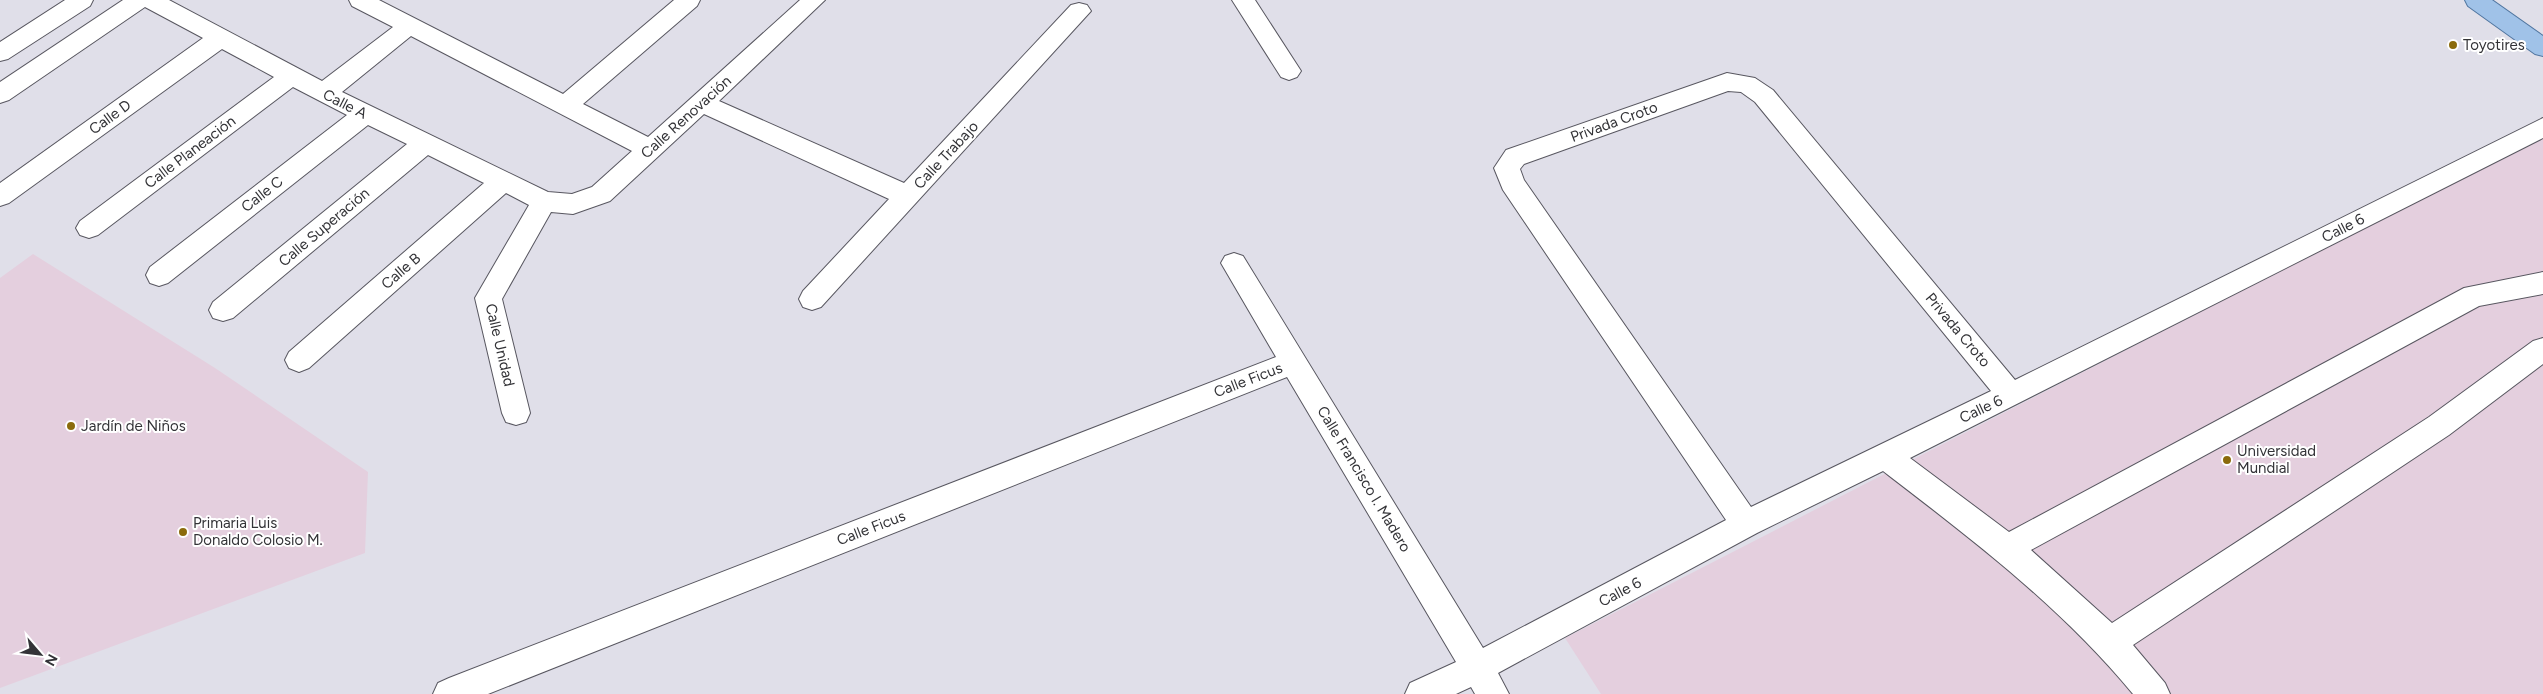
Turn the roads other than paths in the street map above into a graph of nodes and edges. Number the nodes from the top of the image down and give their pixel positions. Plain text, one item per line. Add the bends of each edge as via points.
1 (139, 0) edge
2 (150, 0) edge
3 (688, 0) edge
4 (814, 0) edge
5 (1243, 0) edge
6 (2476, 0) edge
7 (78, 1) edge
8 (377, 3) edge
9 (1079, 12) dead end
10 (409, 26) junction
11 (220, 38) junction
12 (2543, 48) edge
13 (0, 53) edge
14 (1289, 71) dead end
15 (291, 76) junction
16 (324, 93) junction
17 (0, 94) edge
18 (701, 103) junction
19 (566, 105) junction
20 (364, 114) junction
21 (2543, 127) edge
22 (425, 143) junction
23 (650, 149) junction
24 (502, 181) junction
25 (0, 196) edge
26 (908, 196) junction
27 (544, 201) junction
28 (89, 228) dead end
29 (1234, 263) dead end
30 (159, 275) dead end
31 (2543, 282) edge
32 (812, 299) dead end
33 (223, 310) dead end
34 (2543, 349) edge
35 (299, 360) dead end
36 (1294, 362) junction
37 (2012, 395) junction
38 (516, 413) dead end
39 (1884, 455) junction
40 (1746, 524) junction
41 (2007, 548) junction
42 (2110, 642) junction
43 (1477, 668) junction
44 (449, 694) edge
45 (1421, 694) edge
46 (1493, 694) edge
47 (2154, 694) edge

1 - 17 street
2 - 11 street, Calle A
3 - 19 street
4 - 18 street, Calle Renovación
5 - 14 street
6 - 12 main road
7 - 13 street
8 - 10 street
9 - 26 street, Calle Trabajo
10 - 16 street
10 - 19 street
11 - 15 street, Calle A
11 - 25 street, Calle D
15 - 16 street, Calle A
15 - 28 street, Calle Planeación
16 - 20 street, Calle A
18 - 23 street, Calle Renovación
18 - 26 street
19 - 23 street
20 - 22 street, Calle A
20 - 30 street, Calle C
21 - 37 street, Calle 6
22 - 24 street, Calle A
22 - 33 street, Calle Superación
23 - 27 street, Calle Renovación via 601,194 573,204
24 - 27 street, Calle A
24 - 35 street, Calle B
26 - 32 street, Calle Trabajo
27 - 38 street, Calle Unidad via 488,298
29 - 36 street, Calle Francisco I. Madero
31 - 41 street via 2473,296
34 - 42 street via 2439,426
36 - 43 street, Calle Francisco I. Madero
36 - 44 street, Calle Ficus
37 - 39 street, Calle 6
37 - 40 street, Privada Croto via 1764,96 1747,84 1728,82 1516,157 1507,168 1512,183
39 - 40 street, Calle 6
39 - 41 street
40 - 43 street, Calle 6
41 - 42 street
42 - 47 street
43 - 45 street, Calle 6
43 - 46 street, Calle Francisco I. Madero

